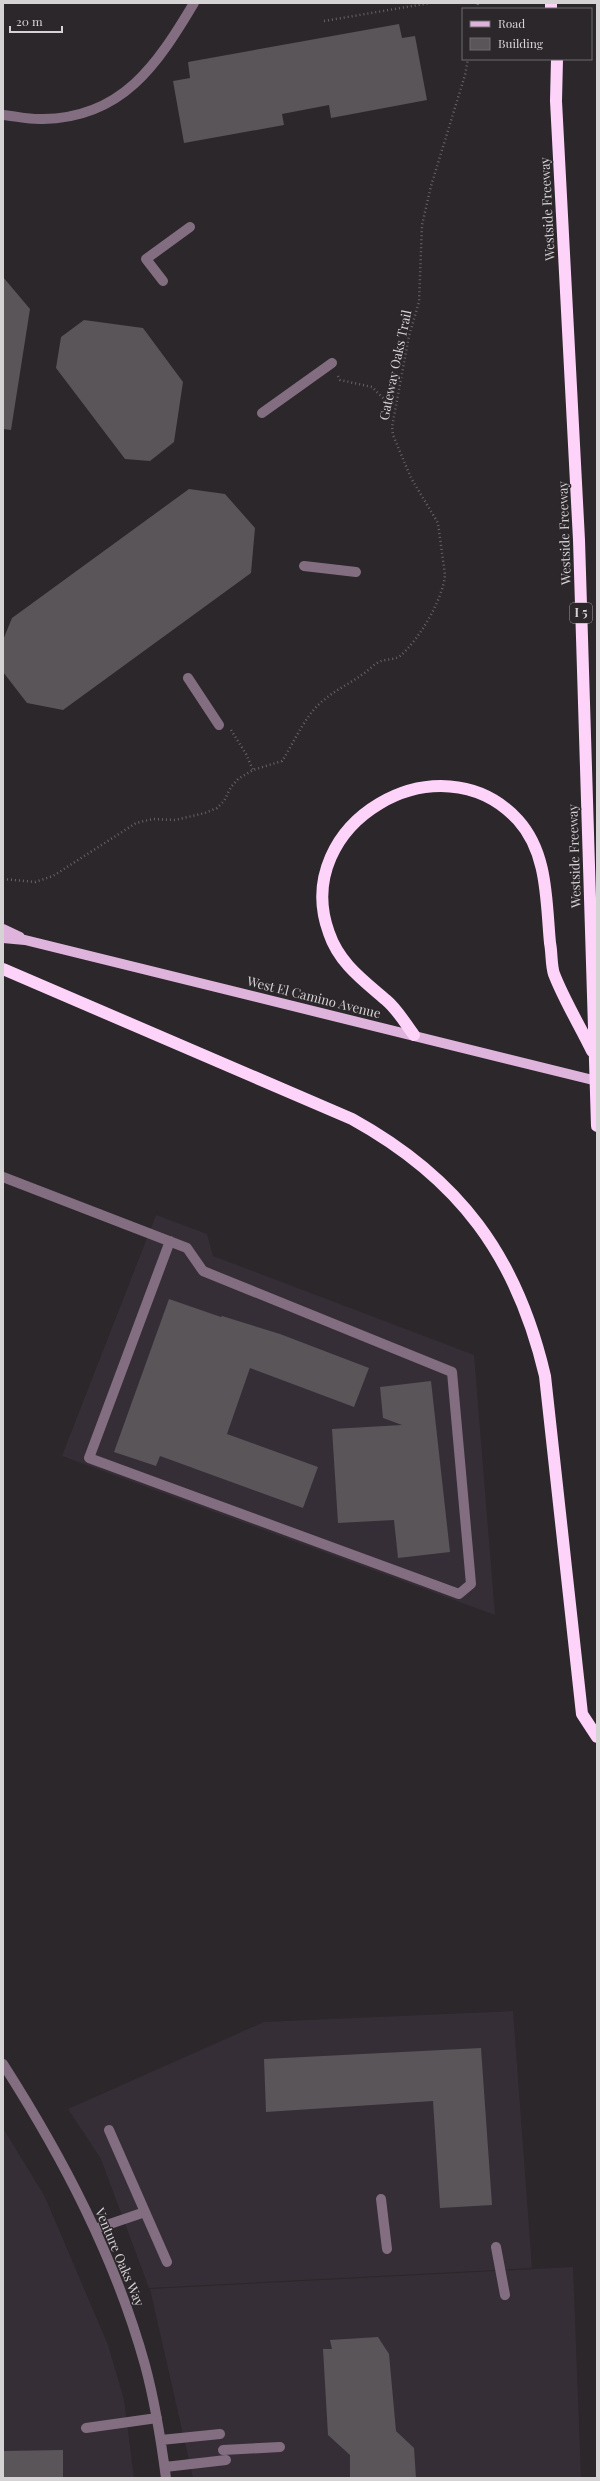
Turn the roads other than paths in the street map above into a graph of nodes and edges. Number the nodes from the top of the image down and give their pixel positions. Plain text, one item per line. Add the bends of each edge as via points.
1 (194, 3) edge
2 (554, 60) edge
3 (557, 60) edge
4 (556, 101) junction
5 (3, 115) edge
6 (190, 227) dead end
7 (163, 281) dead end
8 (332, 363) road end
9 (262, 413) dead end
10 (304, 566) dead end
11 (356, 572) dead end
12 (188, 678) dead end
13 (219, 725) dead end
14 (3, 929) edge
15 (3, 938) edge
16 (25, 940) junction
17 (3, 969) edge
18 (414, 1035) junction
19 (594, 1055) junction
20 (597, 1081) edge
21 (597, 1126) edge
22 (3, 1177) edge
23 (170, 1241) junction
24 (597, 1737) edge
25 (3, 2064) edge
26 (109, 2130) dead end
27 (381, 2199) dead end
28 (145, 2212) junction
29 (95, 2229) junction
30 (496, 2247) dead end
31 (387, 2249) dead end
32 (167, 2262) dead end
33 (505, 2295) dead end
34 (157, 2418) junction
35 (86, 2428) dead end
36 (220, 2434) dead end
37 (161, 2440) junction
38 (280, 2447) dead end
39 (165, 2467) junction
40 (166, 2478) edge

1 - 5 street via 142,77 110,104 77,116 42,120
2 - 4 highway
3 - 4 highway, Westside Freeway / I 5
4 - 19 highway, Westside Freeway / I 5 via 578,540
6 - 7 street via 146,260
8 - 9 street
10 - 11 street
12 - 13 street
14 - 16 main road, West El Camino Avenue
15 - 16 main road, West El Camino Avenue
16 - 18 main road, West El Camino Avenue
17 - 24 highway via 352,1119 414,1158 446,1186 474,1218 506,1267 523,1302 538,1346 545,1376 582,1714
18 - 19 highway via 387,1000 361,980 338,952 324,916 325,873 332,853 343,834 370,807 390,796 426,787 445,786 481,794 500,804 528,833 542,866 554,973
18 - 20 main road, West El Camino Avenue
19 - 21 highway, Westside Freeway / I 5
22 - 23 street
23 - 23 street via 187,1248 203,1271 452,1372 471,1584 460,1594 89,1458
25 - 29 street, Venture Oaks Way via 42,2127
26 - 28 street
27 - 31 street
28 - 29 street
28 - 32 street
29 - 34 street, Venture Oaks Way via 134,2328
30 - 33 street
34 - 35 street
34 - 37 street, Venture Oaks Way
36 - 37 street
37 - 39 street, Venture Oaks Way
38 - 39 street
39 - 40 street, Venture Oaks Way

